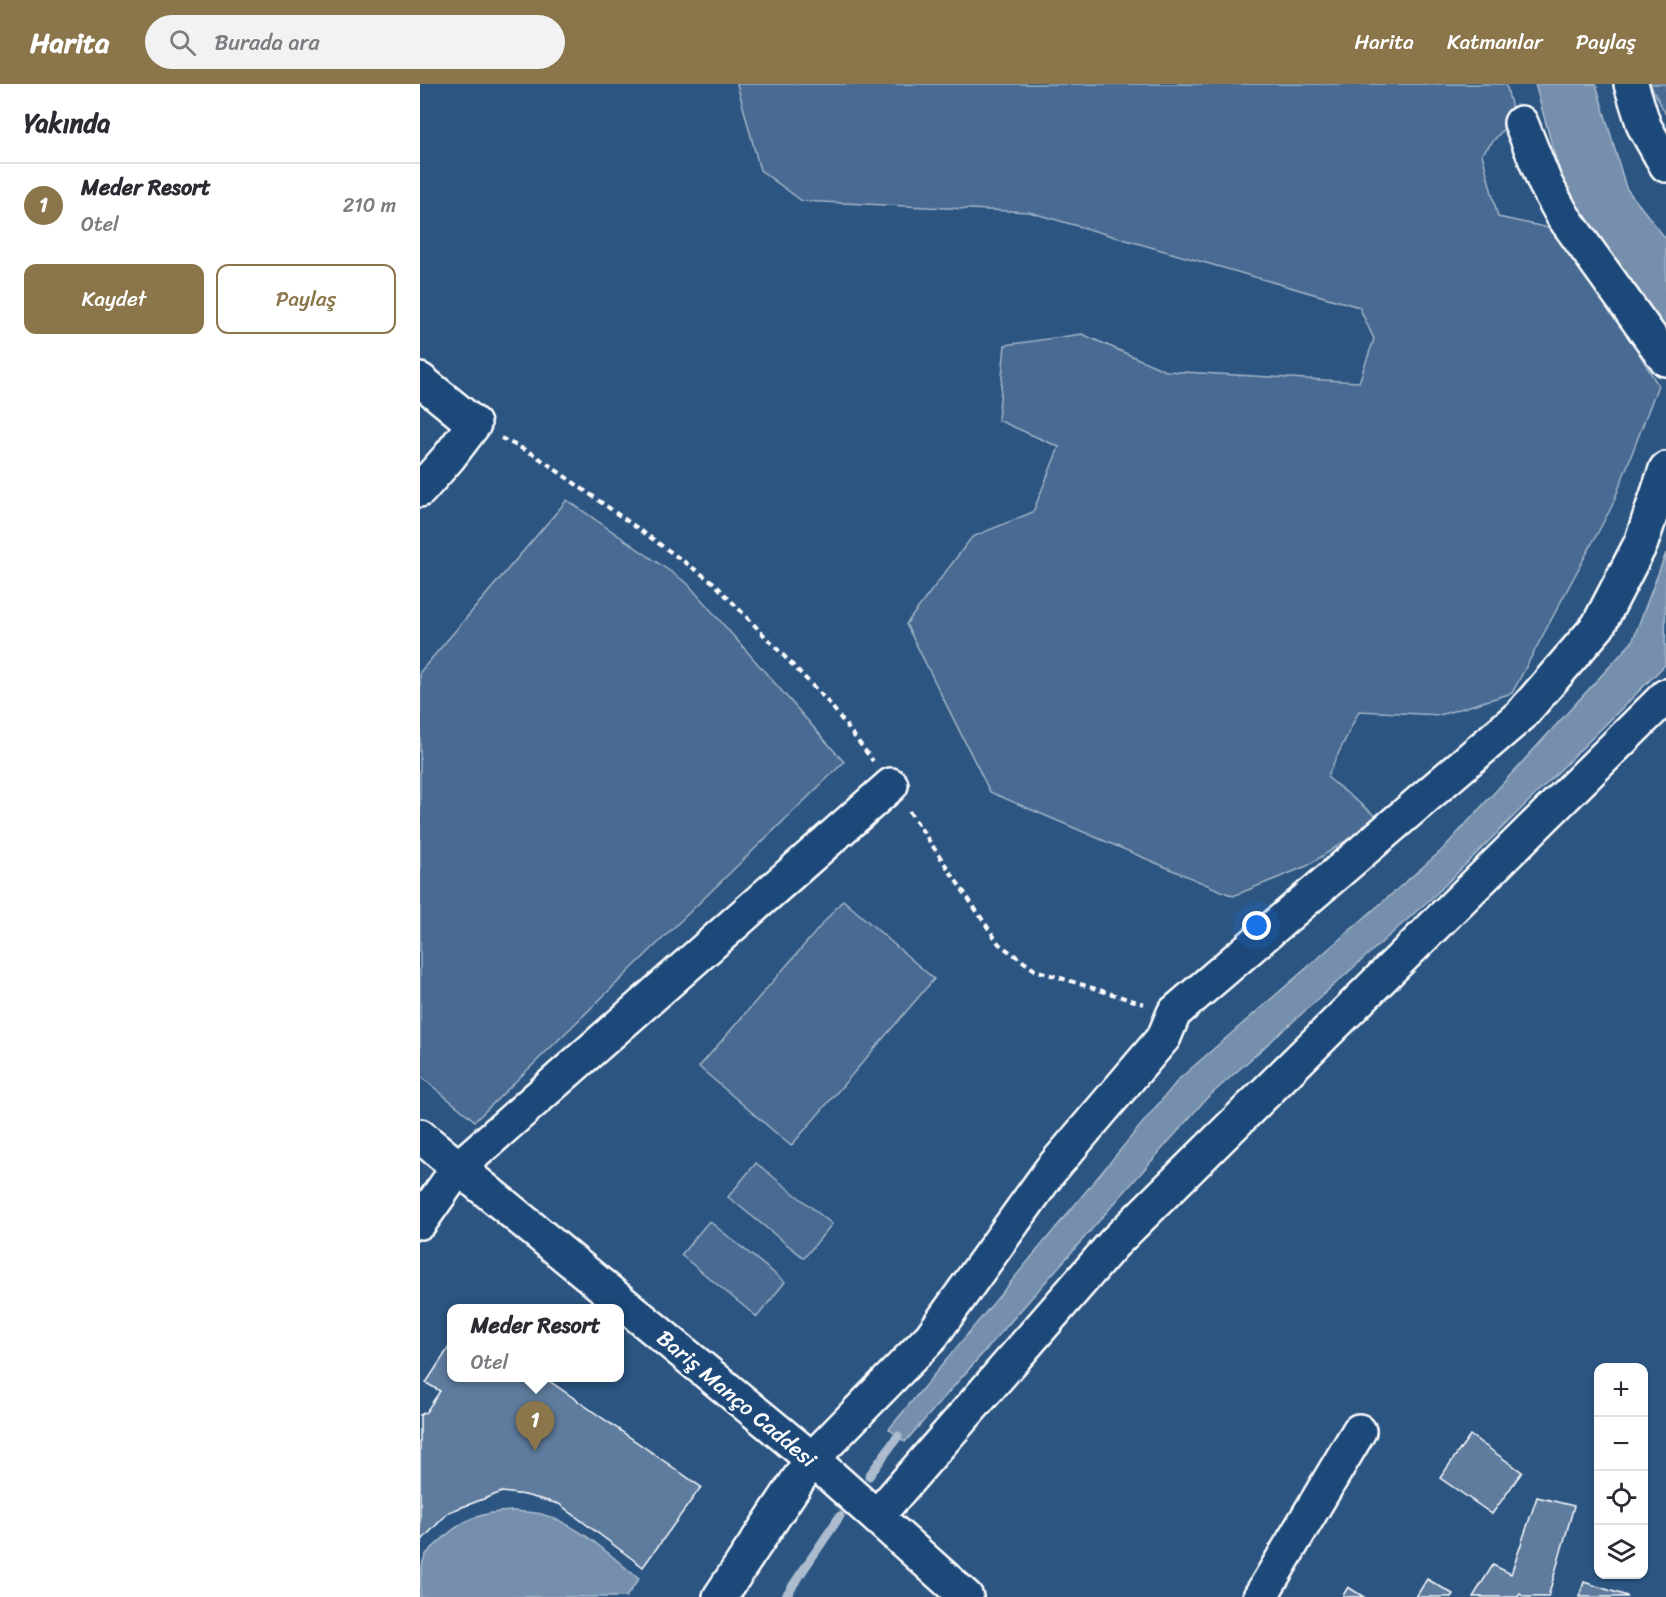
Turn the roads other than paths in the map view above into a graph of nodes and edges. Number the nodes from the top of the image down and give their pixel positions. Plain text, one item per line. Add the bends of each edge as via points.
1 (1631, 84) edge
2 (1521, 123) dead end
3 (1666, 165) edge
4 (1666, 359) edge
5 (420, 380) edge
6 (1666, 469) edge
7 (420, 490) edge
8 (1666, 696) edge
9 (891, 785) road end
10 (420, 1136) edge
11 (458, 1168) junction
12 (420, 1222) edge
13 (623, 1304) edge
14 (624, 1304) edge
15 (1359, 1431) dead end
16 (812, 1459) junction
17 (877, 1515) junction
18 (720, 1597) edge
19 (966, 1597) edge
20 (1260, 1597) edge

1 - 3 street via 1644,126
2 - 4 street via 1563,216
5 - 7 street via 474,424
6 - 16 street via 1641,543 1598,626 1521,715 1174,1013 1164,1037 1050,1172 931,1337
8 - 17 street via 1114,1243
9 - 11 street
10 - 11 street, Bariş Manço Caddesi
11 - 12 street
11 - 13 street, Bariş Manço Caddesi
14 - 16 street, Bariş Manço Caddesi
15 - 20 street
16 - 17 street, Bariş Manço Caddesi
16 - 18 street
17 - 19 street, Bariş Manço Caddesi

